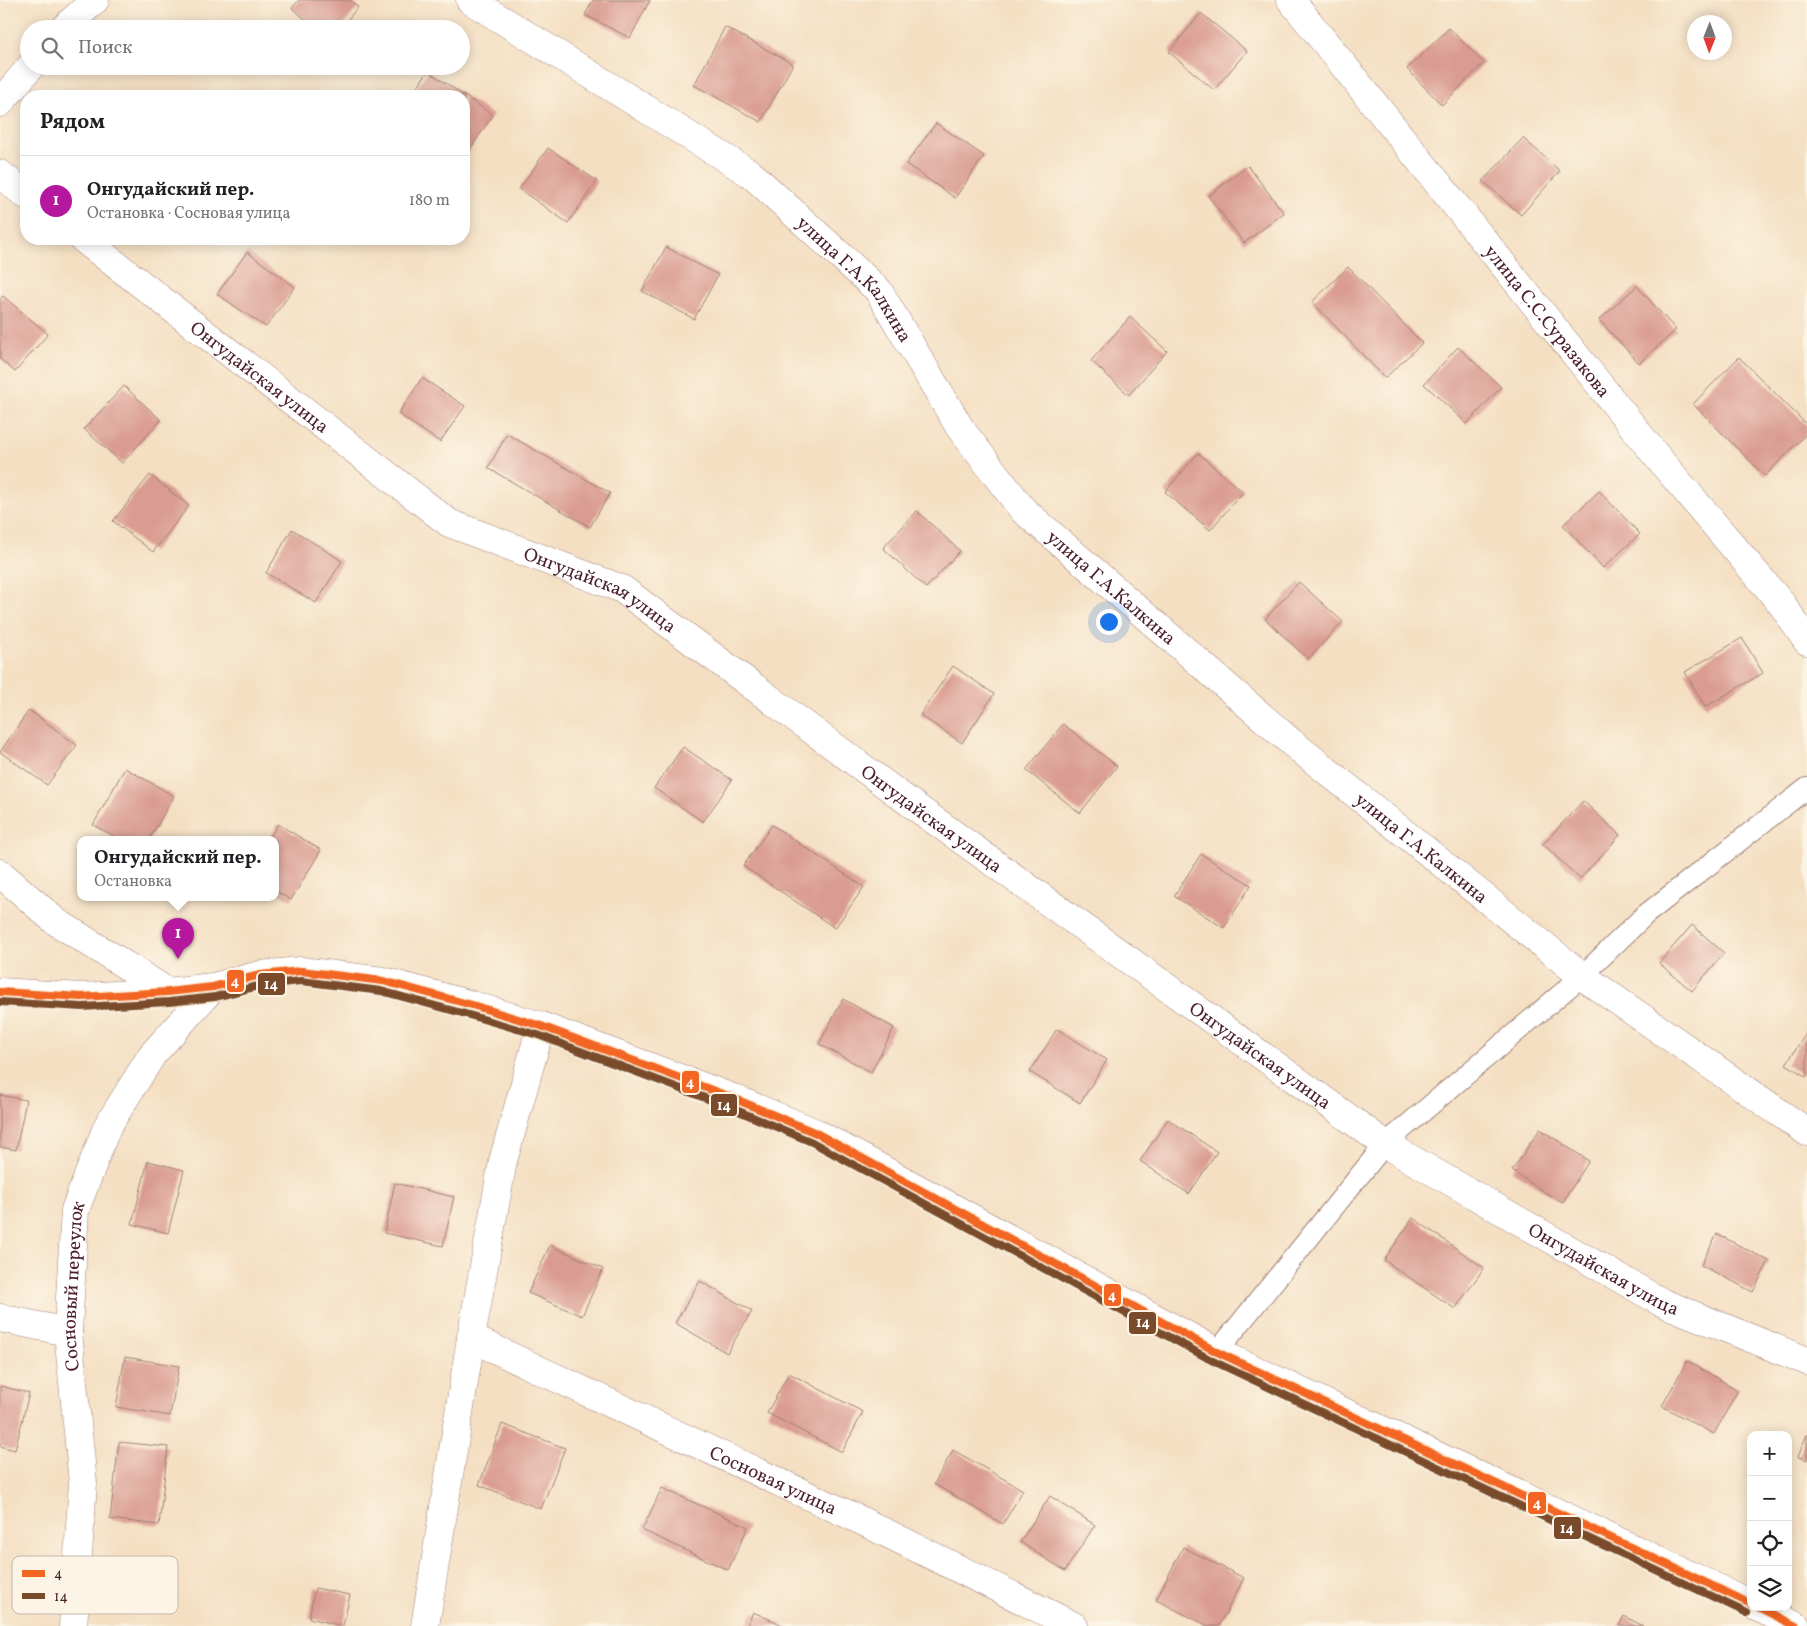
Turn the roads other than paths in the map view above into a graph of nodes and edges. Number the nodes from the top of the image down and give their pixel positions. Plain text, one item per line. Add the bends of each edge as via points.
1 (94, 0) edge
2 (470, 0) edge
3 (1291, 0) edge
4 (73, 20) edge
5 (23, 75) edge
6 (0, 103) edge
7 (0, 174) edge
8 (20, 190) edge
9 (91, 245) edge
10 (1807, 641) edge
11 (1807, 788) edge
12 (0, 873) edge
13 (1582, 976) junction
14 (213, 987) junction
15 (0, 992) edge
16 (168, 992) junction
17 (541, 1026) junction
18 (1807, 1132) edge
19 (1385, 1144) junction
20 (0, 1318) edge
21 (68, 1332) junction
22 (471, 1338) junction
23 (1217, 1352) junction
24 (1807, 1361) edge
25 (77, 1556) edge
26 (1747, 1602) edge
27 (1765, 1611) edge
28 (424, 1626) edge
29 (1074, 1626) edge
30 (1796, 1626) edge

1 - 4 street
2 - 13 street, улица Г.А.Калкина via 750,174 878,290 960,428 1022,510 1290,742
3 - 10 street, улица С.С.Суразакова via 1659,459 1781,603
5 - 6 street
7 - 8 street
9 - 19 street, Онгудайская улица via 449,524 622,589 913,805
11 - 13 lane via 1645,915
12 - 16 street via 55,921
13 - 18 street, улица Г.А.Калкина
13 - 19 lane
14 - 16 street
14 - 17 street via 260,975 301,971 383,981
14 - 21 street, Сосновый переулок via 152,1055 107,1126 75,1210
15 - 16 street via 81,997
17 - 22 street via 503,1162
17 - 23 street via 733,1098 816,1133
19 - 23 lane
19 - 24 street, Онгудайская улица via 1661,1302
20 - 21 street
21 - 25 street, Сосновый переулок via 83,1483
22 - 28 street
22 - 29 street, Сосновая улица via 860,1520
23 - 26 street
27 - 30 street

